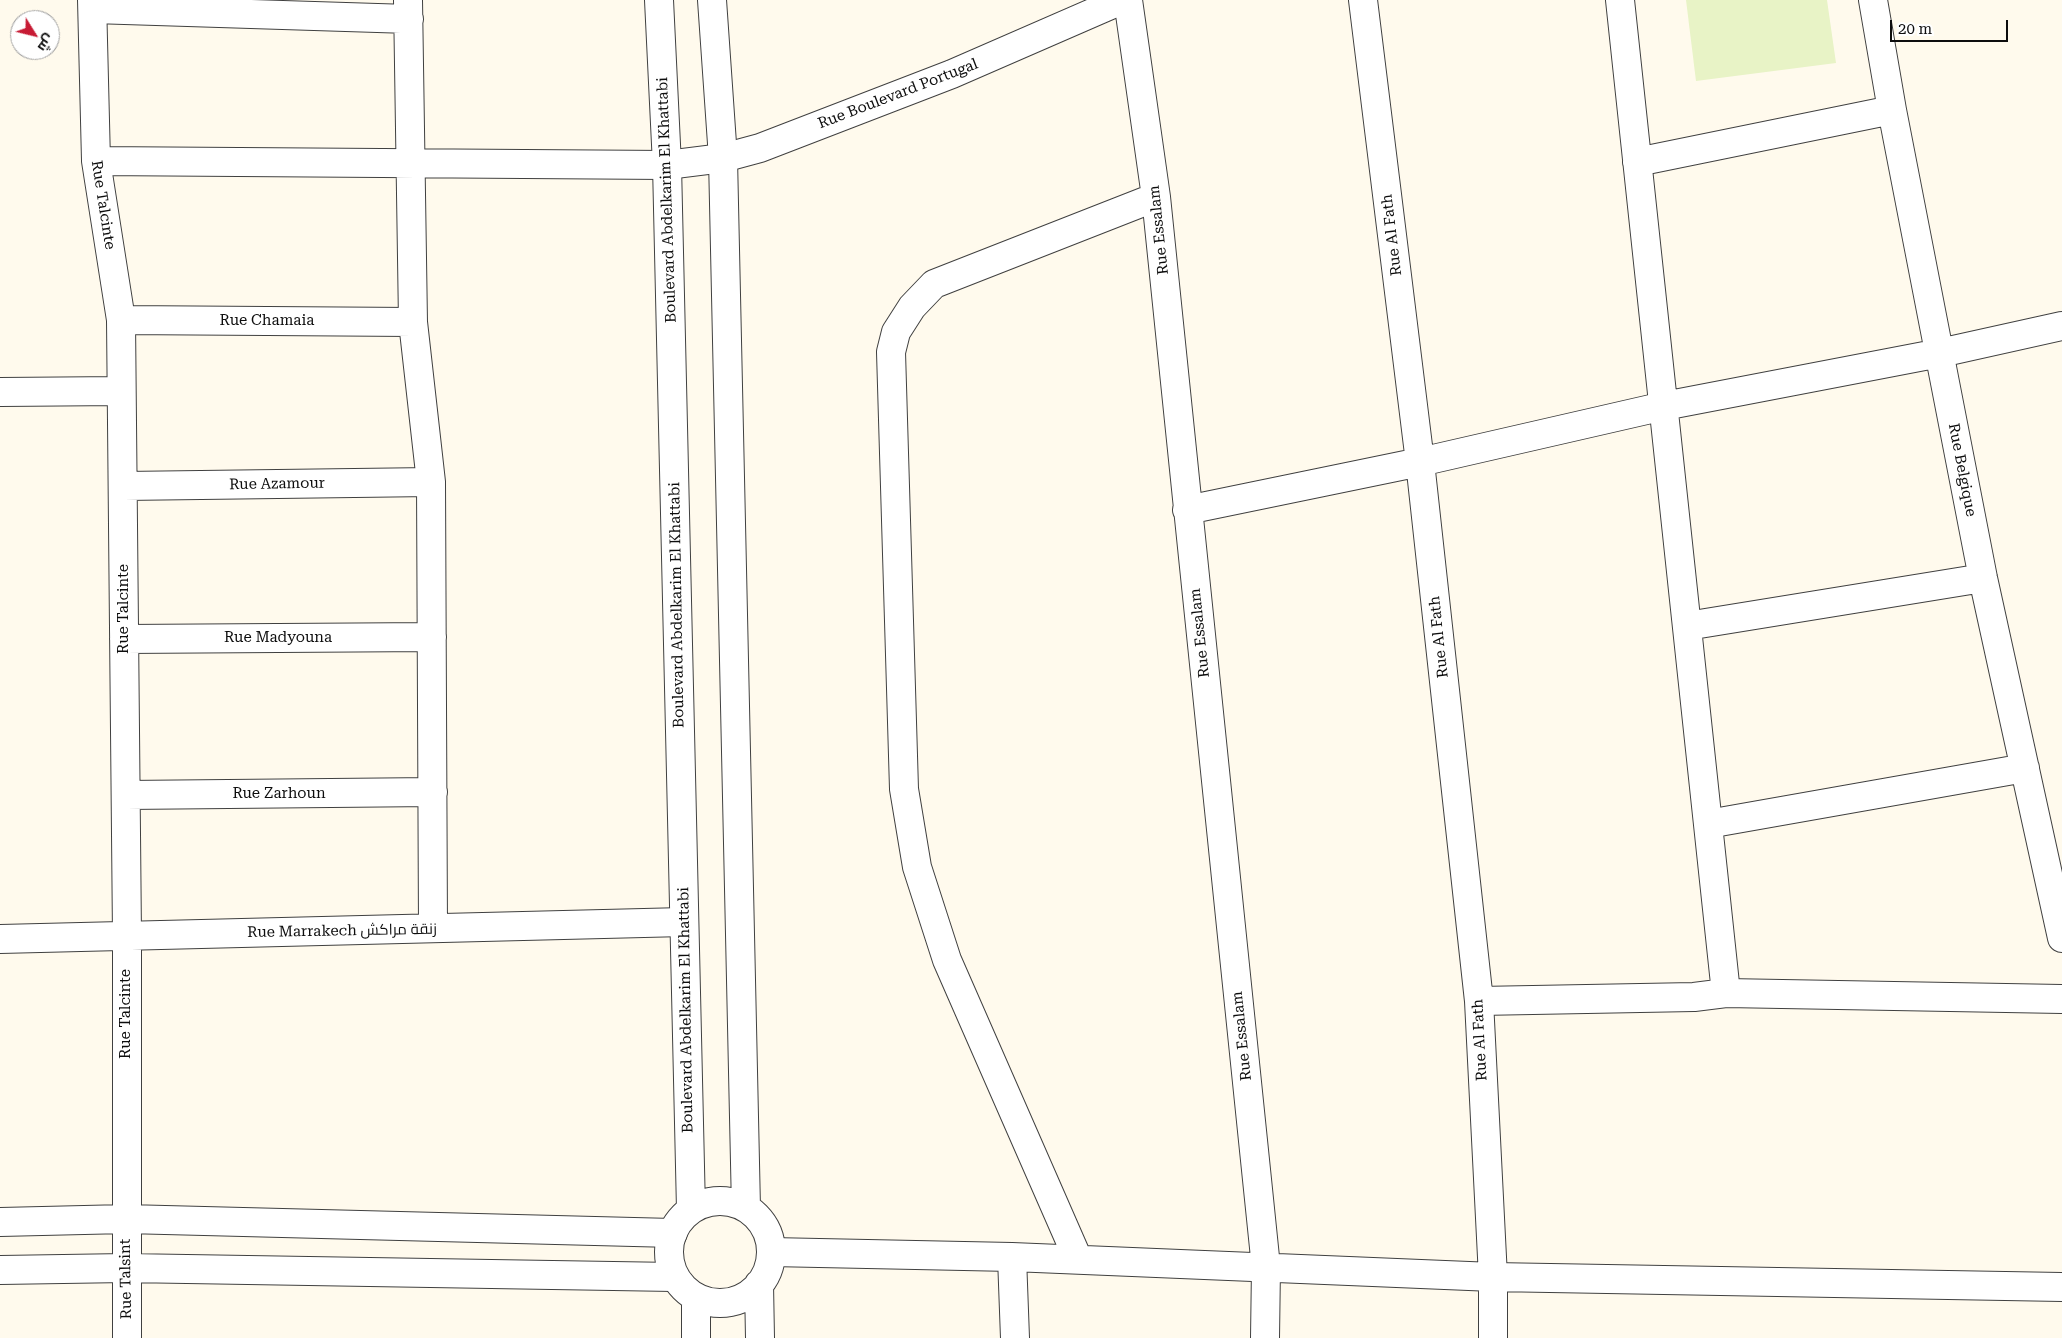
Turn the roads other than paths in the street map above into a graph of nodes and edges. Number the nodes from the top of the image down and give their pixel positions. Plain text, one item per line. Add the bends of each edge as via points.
1 (658, 0) edge
2 (712, 0) edge
3 (1122, 0) edge
4 (1128, 0) edge
5 (1363, 0) edge
6 (1620, 0) edge
7 (1873, 0) edge
8 (93, 5) edge
9 (408, 9) edge
10 (1892, 110) junction
11 (723, 158) junction
12 (96, 161) junction
13 (1637, 162) junction
14 (411, 163) junction
15 (668, 165) junction
16 (1156, 196) junction
17 (121, 320) junction
18 (412, 322) junction
19 (2062, 326) edge
20 (1940, 353) junction
21 (121, 391) junction
22 (0, 392) edge
23 (1664, 406) junction
24 (1420, 462) junction
25 (431, 482) junction
26 (124, 486) junction
27 (1187, 510) junction
28 (1983, 578) junction
29 (1687, 626) junction
30 (432, 637) junction
31 (124, 639) junction
32 (2024, 768) junction
33 (433, 792) junction
34 (126, 795) junction
35 (1708, 824) junction
36 (684, 922) junction
37 (433, 928) junction
38 (127, 936) junction
39 (2062, 938) edge
40 (0, 939) edge
41 (1726, 993) junction
42 (2062, 999) edge
43 (1479, 1000) junction
44 (746, 1208) junction
45 (691, 1210) junction
46 (126, 1219) junction
47 (0, 1222) edge
48 (672, 1233) junction
49 (771, 1252) junction
50 (1012, 1257) junction
51 (1078, 1259) junction
52 (1266, 1267) junction
53 (126, 1268) junction
54 (0, 1270) edge
55 (1493, 1276) junction
56 (674, 1277) junction
57 (759, 1284) junction
58 (2062, 1287) edge
59 (696, 1297) junction
60 (127, 1338) edge
61 (696, 1338) edge
62 (760, 1338) edge
63 (1016, 1338) edge
64 (1265, 1338) edge
65 (1493, 1338) edge

1 - 15 street, Boulevard Abdelkarim El Khattabi
2 - 11 street
3 - 11 street, Rue Boulevard Portugal via 952,74 760,148
4 - 16 street, Rue Essalam
5 - 24 street, Rue Al Fath
6 - 13 street
7 - 10 street, Rue Belgique
8 - 9 street
8 - 12 street, Rue Talcinte
9 - 14 street
10 - 13 street
10 - 20 street, Rue Belgique
11 - 15 street, Rue Boulevard Portugal
11 - 44 street
12 - 14 street, Rue Boulevard Portugal
12 - 17 street, Rue Talcinte
13 - 23 street
14 - 15 street, Rue Boulevard Portugal
14 - 18 street
15 - 36 street, Boulevard Abdelkarim El Khattabi
16 - 27 street, Rue Essalam
16 - 51 street via 934,284 901,324 891,352 904,789 917,868 947,960
17 - 18 street, Rue Chamaia
17 - 21 street, Rue Talcinte
18 - 25 street
19 - 20 street
20 - 23 street
20 - 28 street, Rue Belgique
21 - 22 street
21 - 26 street, Rue Talcinte
23 - 24 street
23 - 29 street
24 - 27 street
24 - 43 street, Rue Al Fath
25 - 26 street, Rue Azamour
25 - 30 street
26 - 31 street, Rue Talcinte
27 - 52 street, Rue Essalam
28 - 29 street
28 - 32 street, Rue Belgique
29 - 35 street
30 - 31 street, Rue Madyouna
30 - 33 street
31 - 34 street, Rue Talcinte
32 - 35 street
32 - 39 street, Rue Belgique
33 - 34 street, Rue Zarhoun
33 - 37 street
34 - 38 street, Rue Talcinte
35 - 41 street
36 - 37 street, Rue Marrakech زنقة مراكش
36 - 45 street, Boulevard Abdelkarim El Khattabi
37 - 38 street, Rue Marrakech زنقة مراكش
38 - 40 street, Rue Marrakech زنقة مراكش
38 - 46 street, Rue Talcinte
41 - 42 street
41 - 43 street via 1694,997
43 - 55 street, Rue Al Fath
44 - 45 street via 718,1201 704,1203
44 - 49 street via 759,1219 768,1234
45 - 48 street
46 - 47 street
46 - 48 street
46 - 53 street, Rue Talsint
48 - 56 street via 669,1248
49 - 50 street
49 - 57 street via 768,1269
50 - 51 street
50 - 63 street
51 - 52 street
52 - 55 street
52 - 64 street, Rue Essalam
53 - 54 street
53 - 56 street
53 - 60 street, Rue Talsint
55 - 58 street
55 - 65 street, Rue Al Fath
56 - 59 street
57 - 59 street via 746,1296 730,1302 713,1303
57 - 62 street
59 - 61 street

